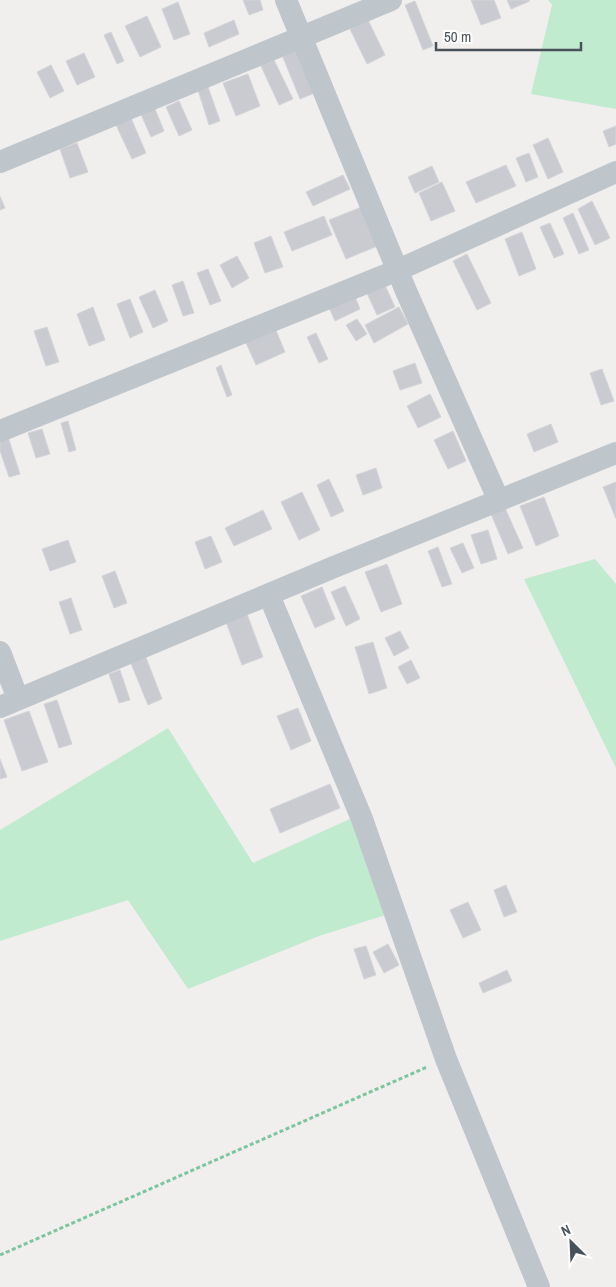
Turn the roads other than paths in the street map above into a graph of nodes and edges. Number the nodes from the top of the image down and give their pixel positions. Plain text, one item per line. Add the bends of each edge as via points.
1 (286, 0) edge
2 (391, 0) edge
3 (302, 37) junction
4 (0, 162) edge
5 (616, 172) edge
6 (398, 270) junction
7 (0, 431) edge
8 (616, 453) edge
9 (499, 501) junction
10 (269, 595) junction
11 (0, 652) edge
12 (9, 703) edge
13 (539, 1287) edge

1 - 3 street
2 - 3 street
3 - 4 street
3 - 6 street
5 - 6 street
6 - 7 street
6 - 9 street
8 - 9 street
9 - 10 street
10 - 12 street
10 - 13 street via 362,819 446,1059
11 - 12 street

